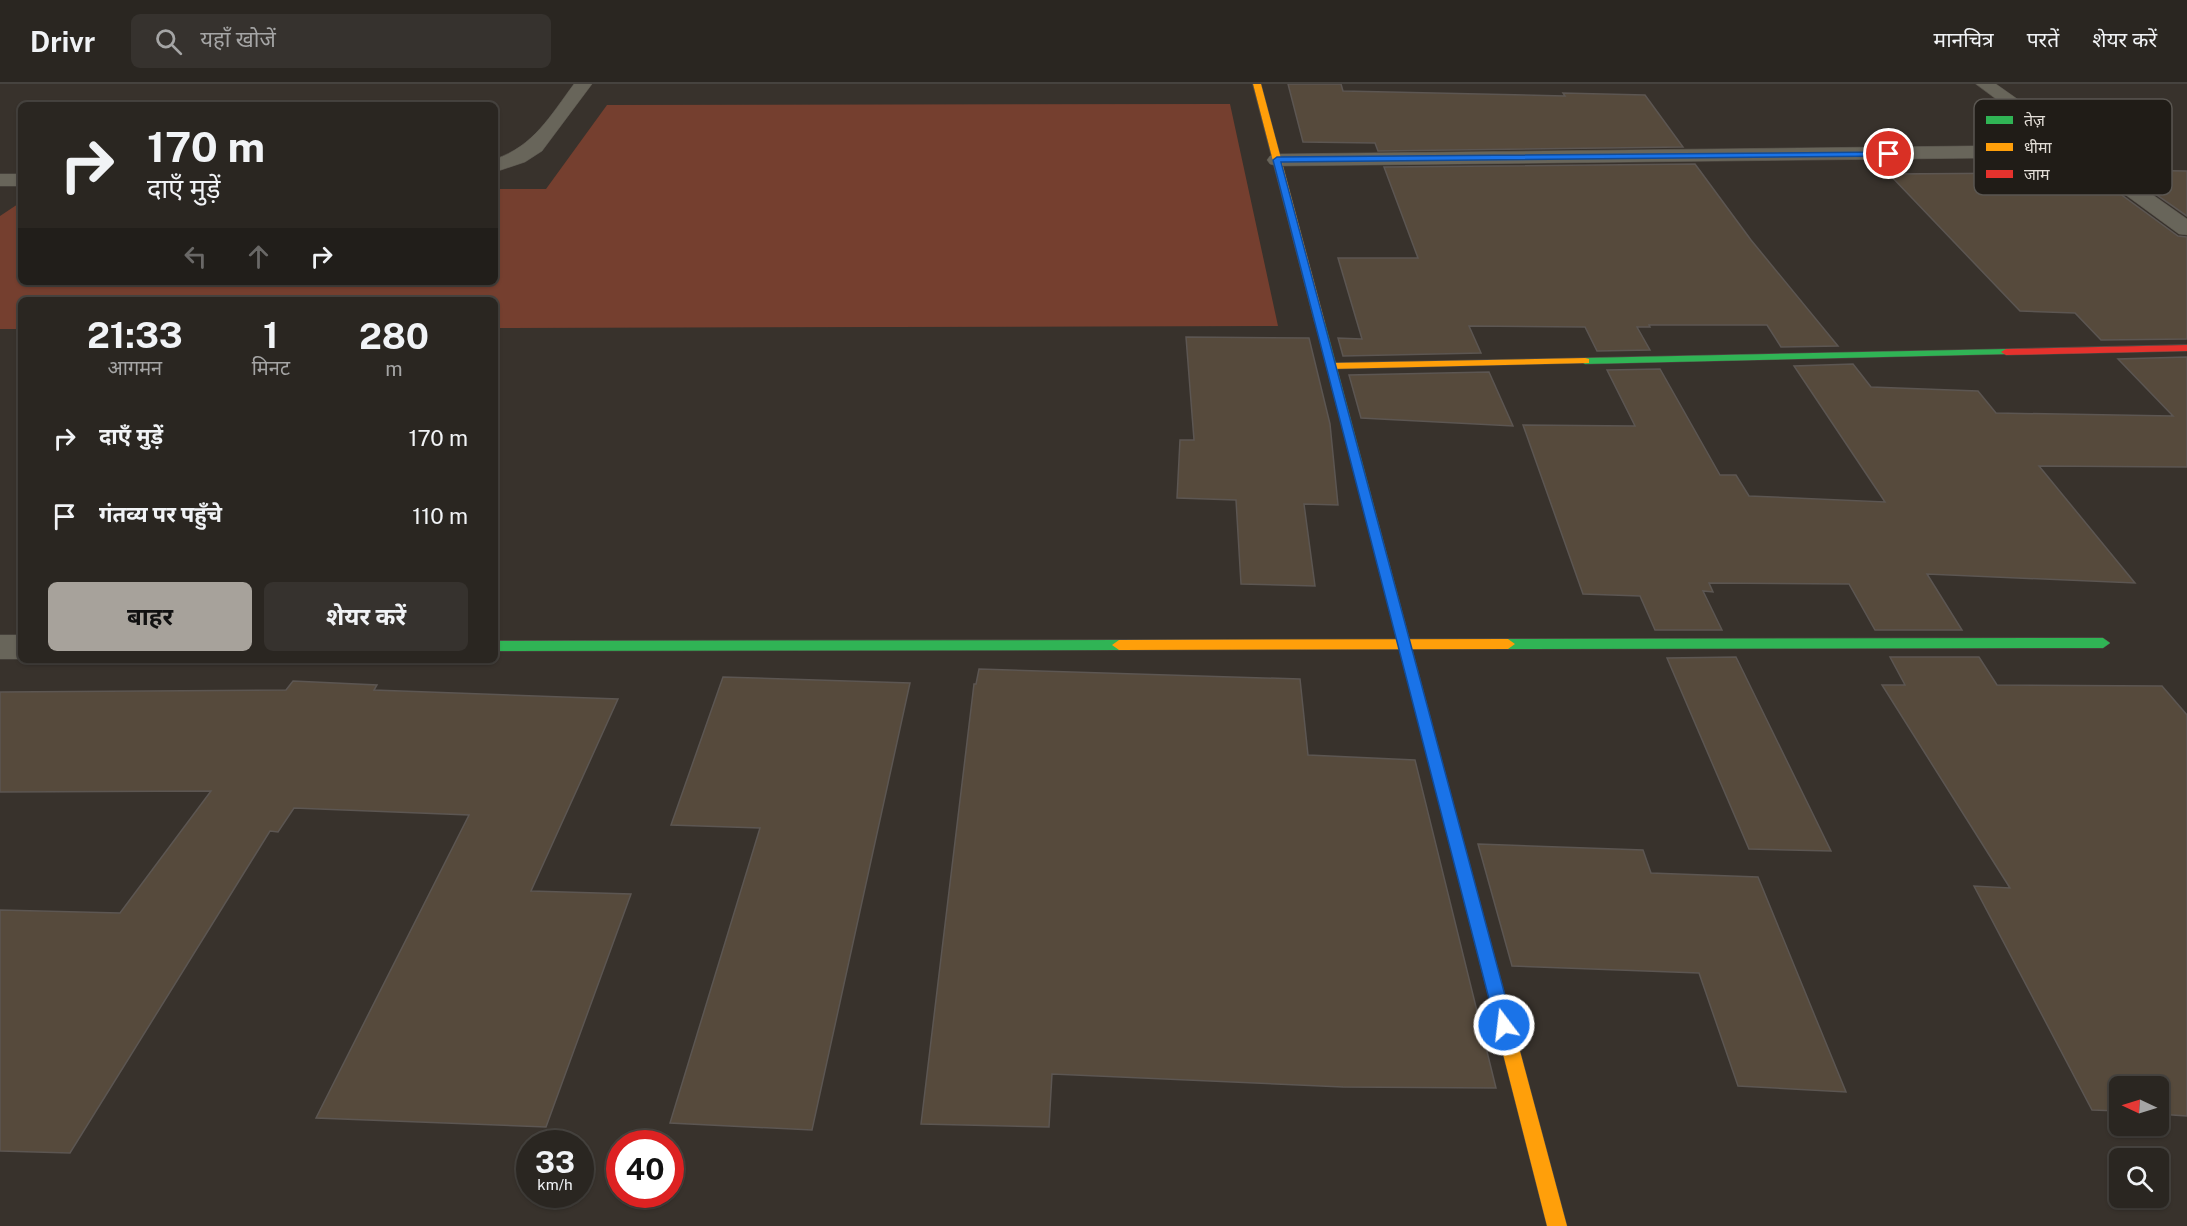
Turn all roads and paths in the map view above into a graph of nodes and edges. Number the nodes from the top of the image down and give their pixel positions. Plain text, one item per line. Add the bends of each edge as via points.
1 (583, 84) edge
2 (1257, 84) edge
3 (1985, 84) edge
4 (2006, 99) edge
5 (1974, 152) edge
6 (1277, 160) junction
7 (498, 165) edge
8 (2140, 195) edge
9 (2187, 229) edge
10 (2187, 348) edge
11 (1331, 366) junction
12 (2103, 643) dead end
13 (1404, 644) junction
14 (498, 646) edge
15 (0, 647) edge
16 (18, 647) edge
17 (1557, 1226) edge

1 - 7 street via 535,147
2 - 6 street
3 - 4 street
5 - 6 street
6 - 11 street
8 - 9 street
10 - 11 street
11 - 13 street
12 - 13 street
13 - 14 street
13 - 17 street
15 - 16 street

